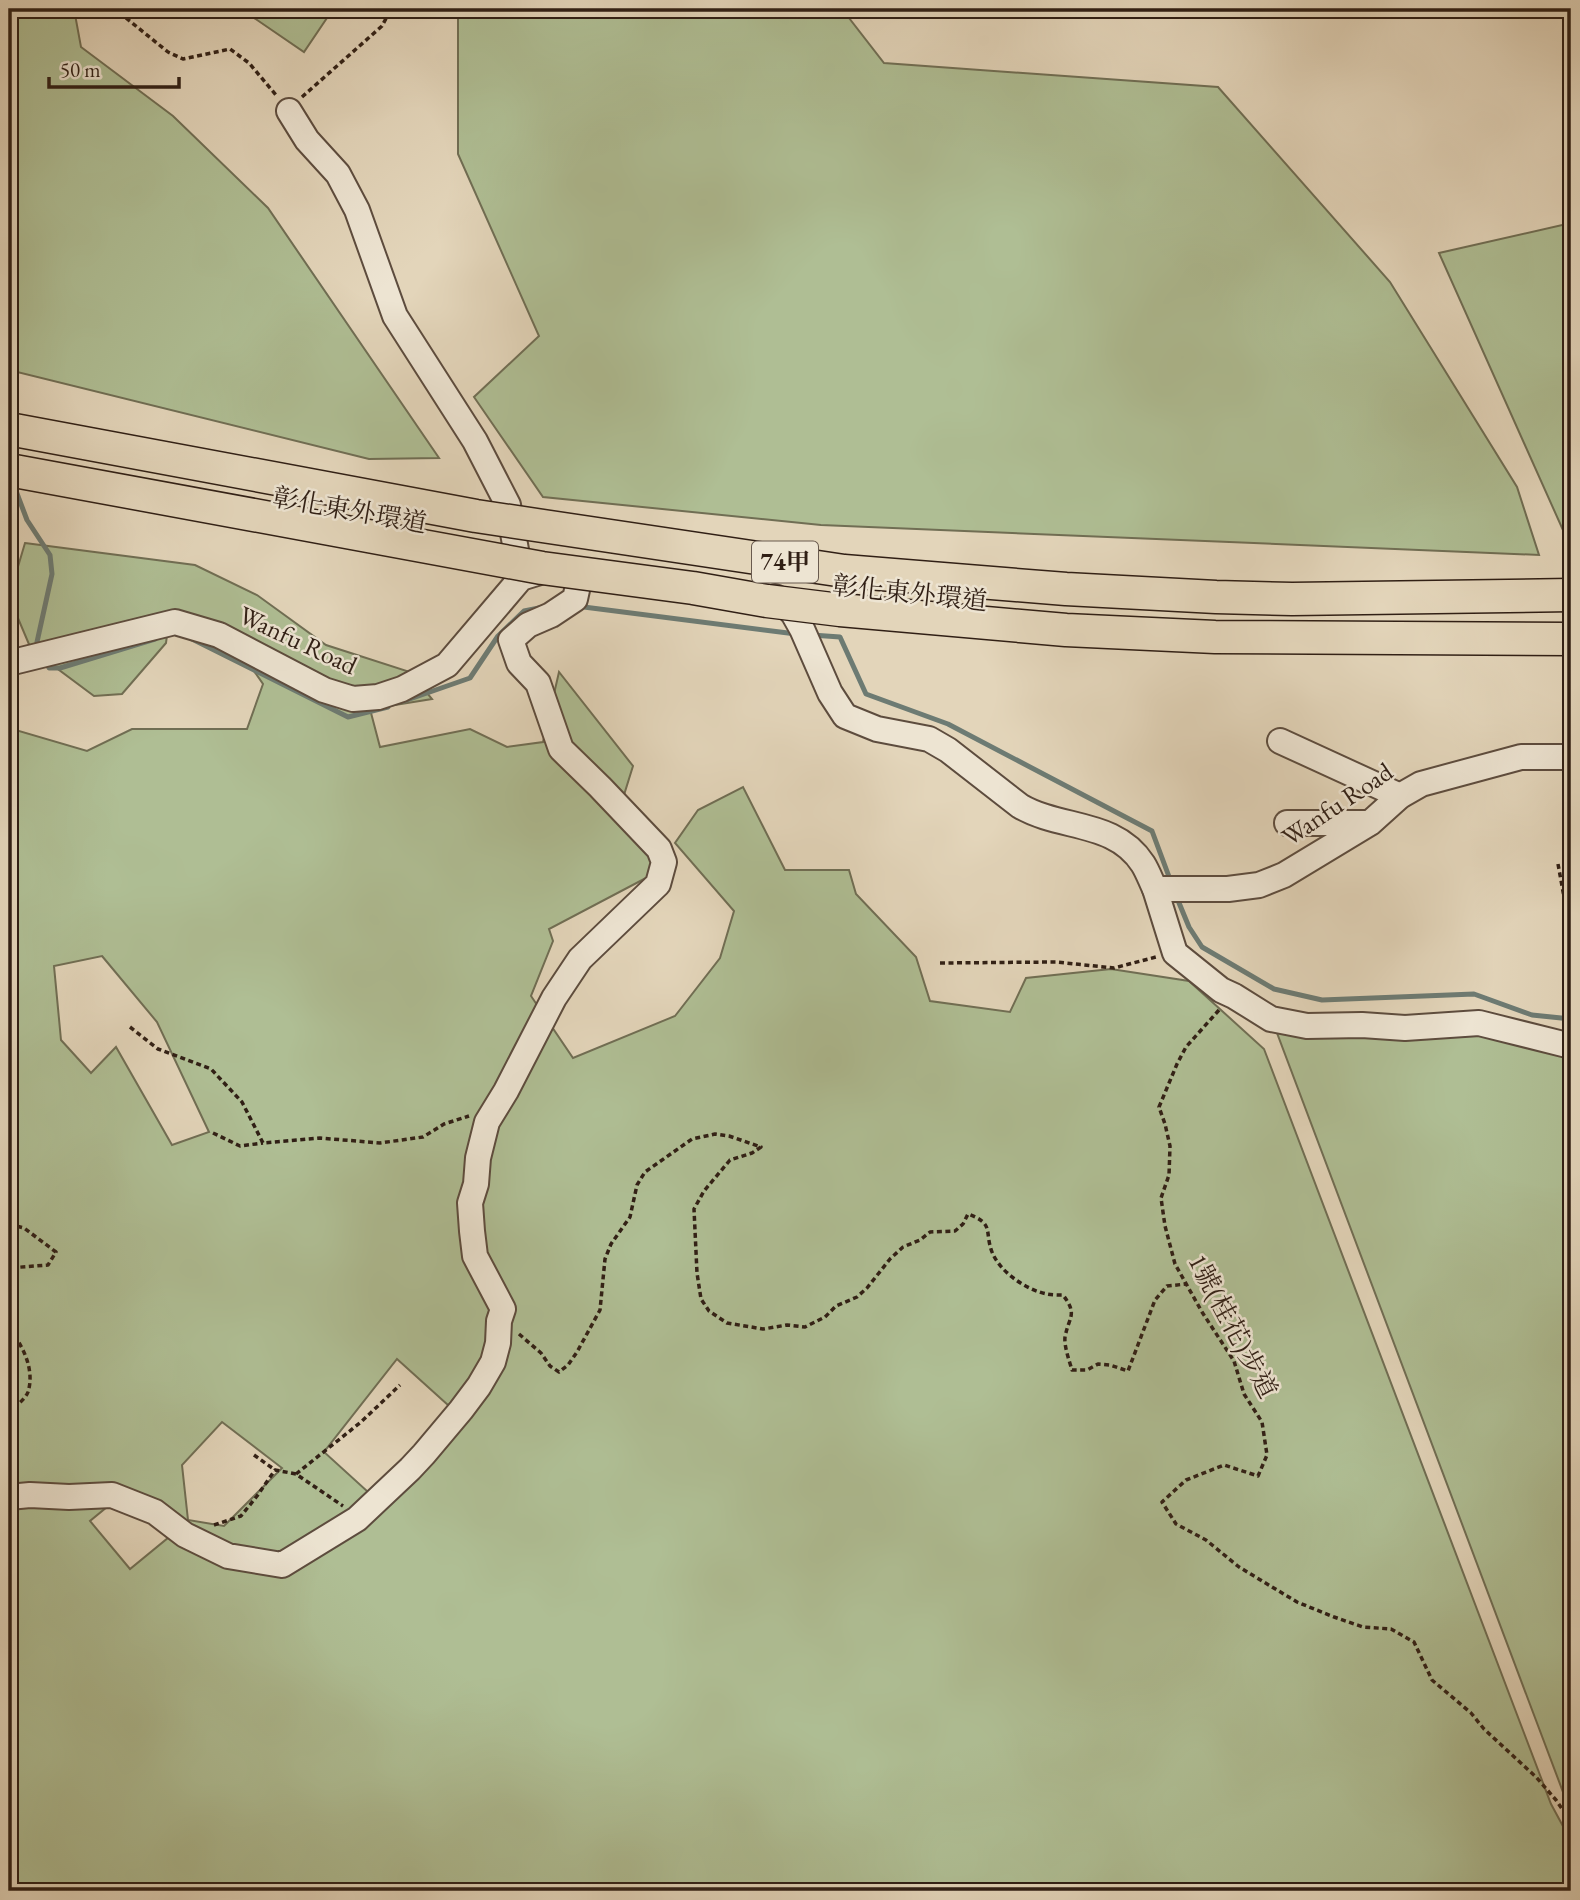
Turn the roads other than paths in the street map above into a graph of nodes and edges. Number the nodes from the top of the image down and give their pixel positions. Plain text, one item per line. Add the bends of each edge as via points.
1 (289, 111) road end
2 (9, 429) edge
3 (9, 448) edge
4 (9, 470) edge
5 (9, 491) edge
6 (521, 578) junction
7 (579, 581) junction
8 (1571, 595) edge
9 (1571, 614) edge
10 (1571, 639) edge
11 (813, 652) junction
12 (1571, 654) edge
13 (9, 663) edge
14 (1280, 741) dead end
15 (1571, 757) edge
16 (1400, 796) junction
17 (1370, 823) junction
18 (1287, 824) dead end
19 (1155, 889) junction
20 (1571, 1046) edge
21 (9, 1497) edge

1 - 6 street via 307,140 338,174 357,210 395,316 475,440 508,505
2 - 8 main road, 74甲, bridge via 476,516 844,571 1216,597
3 - 9 main road, 彰化東外環道 / 74甲 via 551,547 992,603 1294,618
4 - 10 main road, 彰化東外環道 / 74甲, bridge via 506,562 840,610 1066,630 1215,637
5 - 12 main road, 74甲 via 467,574 839,626 1066,646 1293,657
6 - 7 street
6 - 11 street via 574,562 746,587 779,598 793,613
6 - 13 street, Wanfu Road via 447,664 378,697 353,699 324,690 219,635 175,622
7 - 11 street via 772,608 785,613
7 - 21 street via 575,599 510,640 519,663 538,683 561,749 659,849 664,862 658,884 580,959 487,1122 470,1203 475,1256 503,1309 498,1343 479,1386 410,1469 358,1519 282,1565 228,1556 185,1535 155,1511 112,1495
11 - 19 street via 845,716 877,729 929,739 1032,813 1095,829 1121,841 1142,863
14 - 16 street
15 - 16 street, Wanfu Road via 1521,757 1421,784
16 - 17 street, Wanfu Road
17 - 18 street
17 - 19 street, Wanfu Road via 1259,885
19 - 20 street via 1175,953 1221,990 1271,1019 1307,1026 1405,1028 1479,1023

